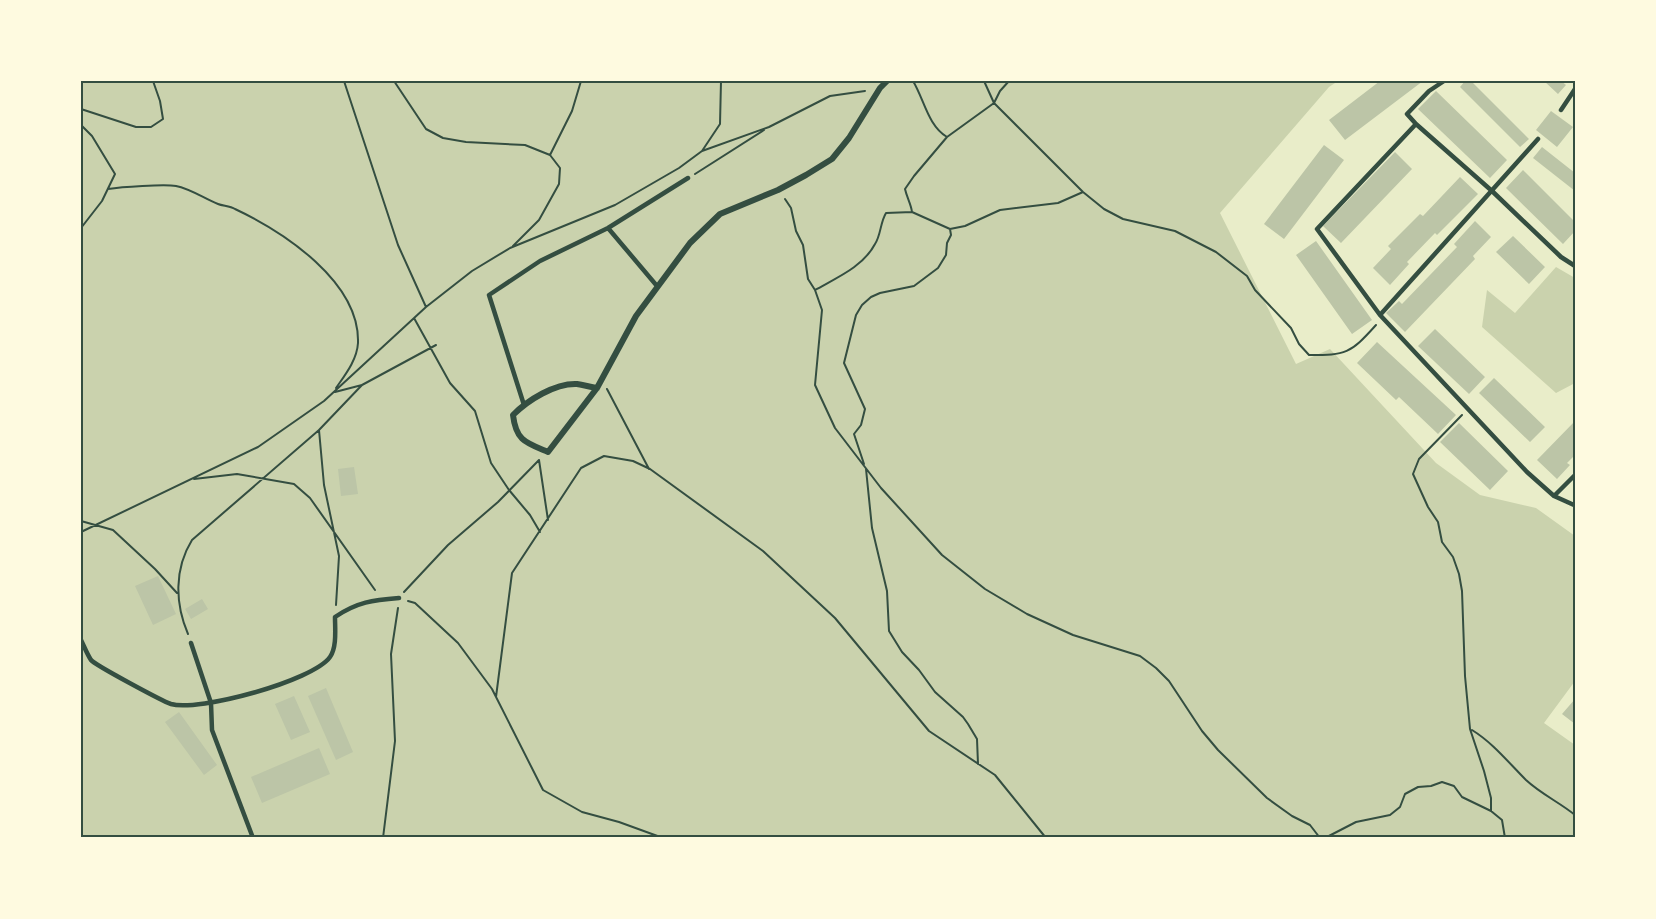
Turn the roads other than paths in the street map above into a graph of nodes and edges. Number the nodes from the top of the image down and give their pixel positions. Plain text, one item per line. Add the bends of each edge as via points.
1 (887, 81) edge
2 (1444, 81) edge
3 (1575, 88) edge
4 (1561, 110) dead end
5 (1416, 124) junction
6 (1538, 139) dead end
7 (688, 178) road end
8 (1492, 191) junction
9 (608, 228) junction
10 (1575, 266) edge
11 (657, 286) junction
12 (1380, 315) junction
13 (597, 388) junction
14 (524, 405) junction
15 (1575, 474) edge
16 (1554, 496) junction
17 (1575, 505) edge
18 (399, 598) road end
19 (81, 640) edge
20 (191, 642) road end
21 (211, 702) junction
22 (253, 838) edge

1 - 11 street via 832,159 806,176 720,214 690,243
2 - 5 lane via 1407,114
3 - 4 lane
5 - 8 lane
5 - 12 lane via 1317,229
6 - 8 lane
7 - 9 lane
8 - 10 lane
8 - 12 lane
9 - 11 lane
9 - 14 lane via 540,261 489,295
11 - 13 street
12 - 16 lane via 1467,410
13 - 14 street via 576,384 558,387
13 - 14 street via 548,452 523,441 515,429 513,416
15 - 16 lane
16 - 17 lane
18 - 21 lane via 370,600 335,617 334,646 330,657 317,668 290,682
19 - 21 lane via 92,662 172,705
20 - 21 lane
21 - 22 lane via 212,730

